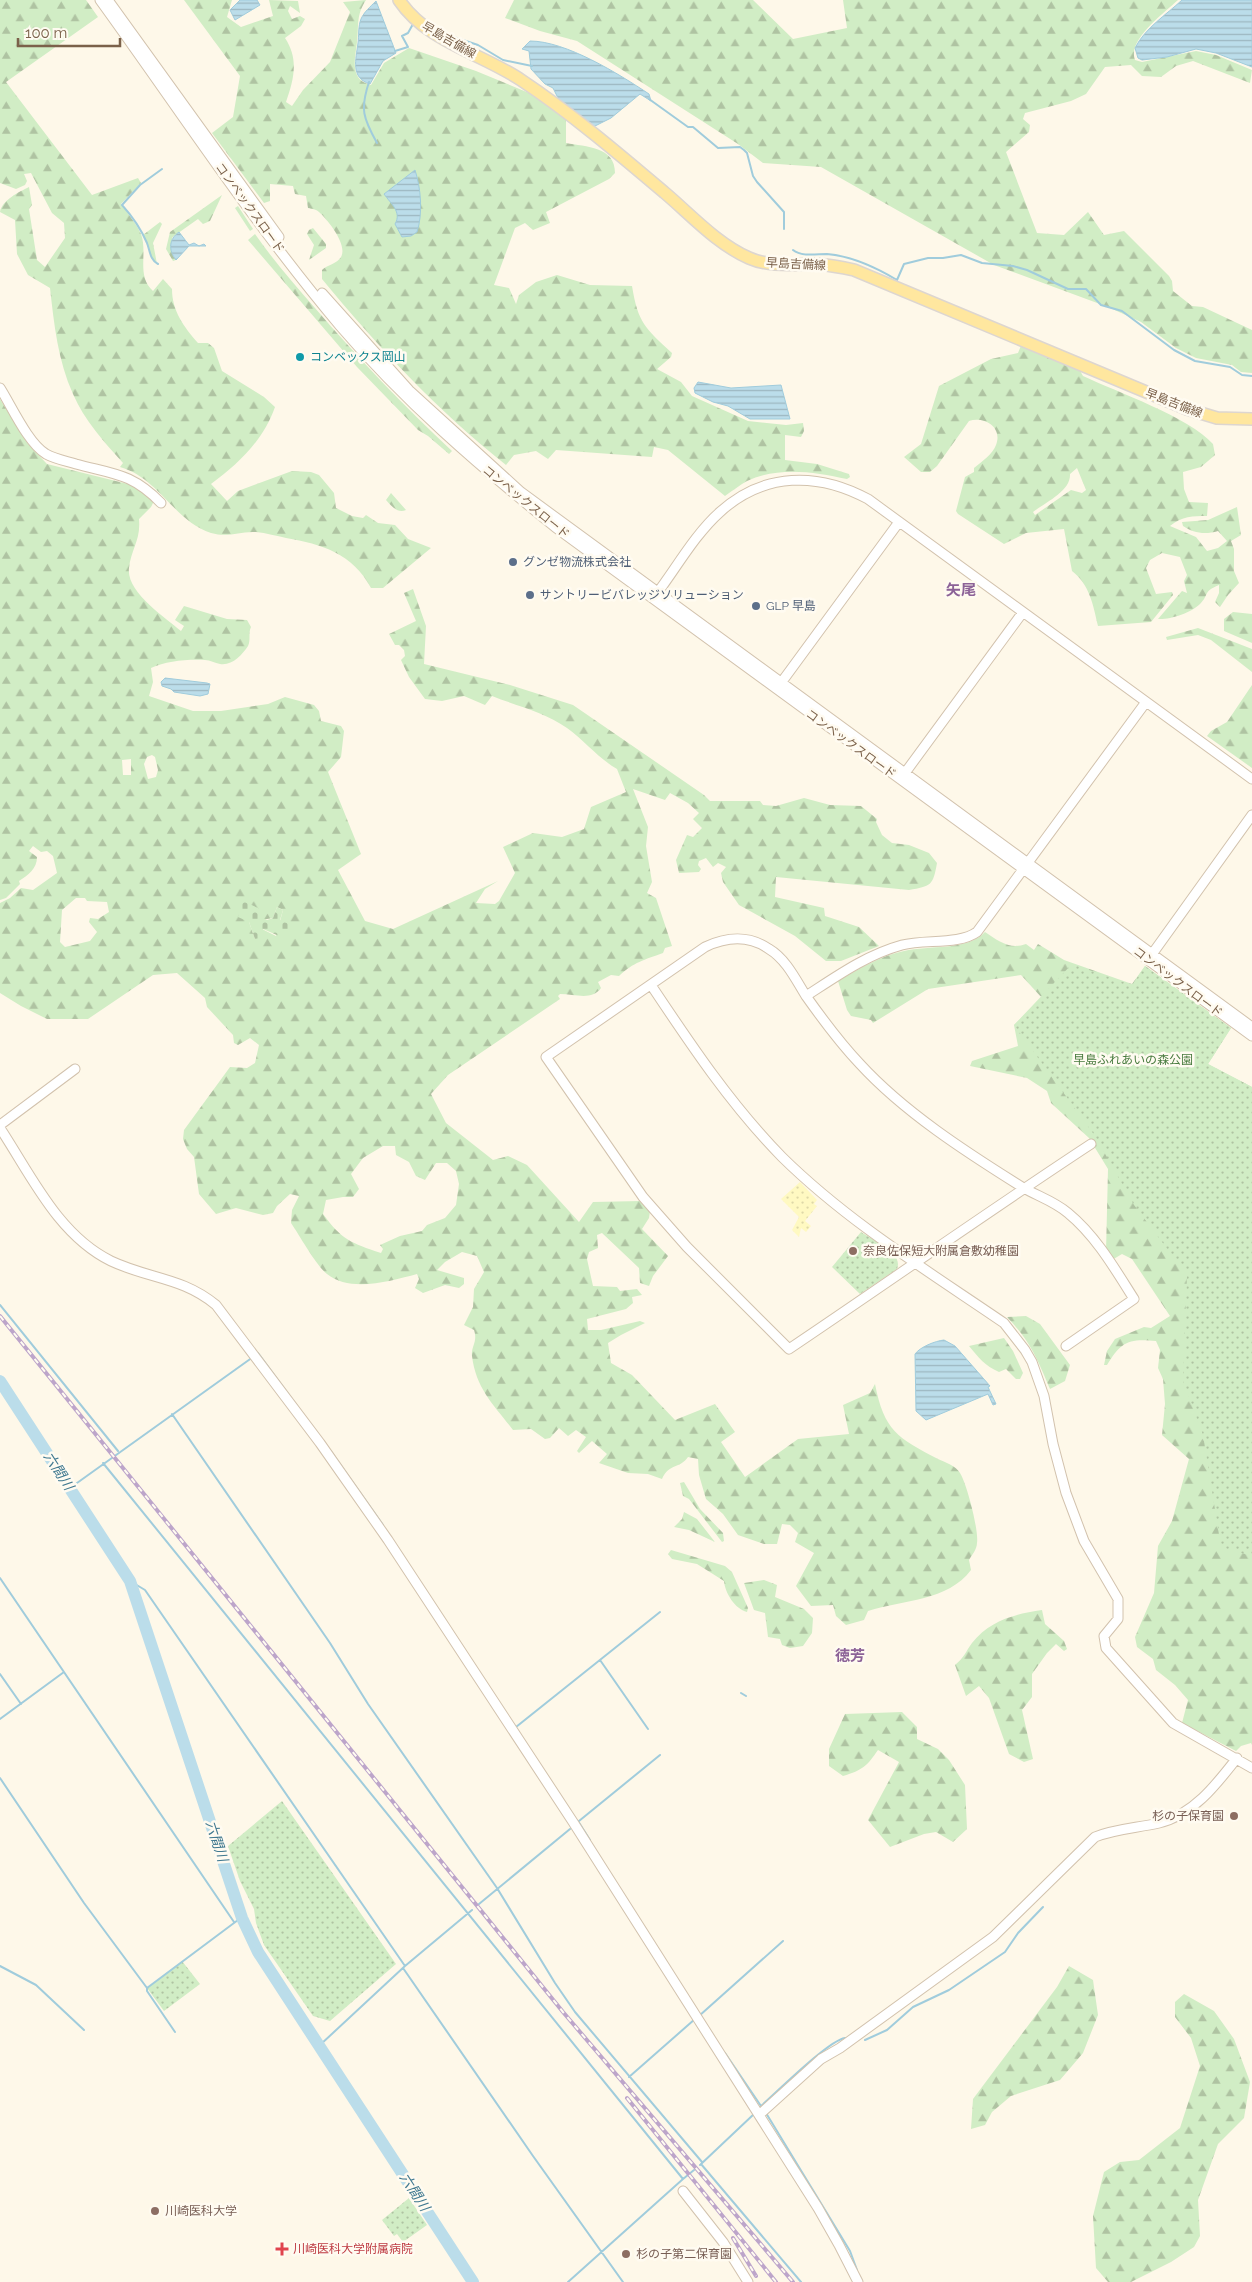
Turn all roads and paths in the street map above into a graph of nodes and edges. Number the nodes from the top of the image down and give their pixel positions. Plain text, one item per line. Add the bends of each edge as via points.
1 (100, 0) edge
2 (108, 0) edge
3 (399, 0) edge
4 (0, 388) edge
5 (1252, 419) edge
6 (161, 503) dead end
7 (899, 522) junction
8 (656, 596) junction
9 (1023, 612) junction
10 (779, 687) junction
11 (1146, 702) junction
12 (902, 776) junction
13 (1252, 779) edge
14 (1252, 815) edge
15 (1026, 866) junction
16 (1150, 956) junction
17 (650, 985) junction
18 (806, 996) junction
19 (1252, 1027) edge
20 (1252, 1036) edge
21 (75, 1069) dead end
22 (0, 1126) edge
23 (1090, 1144) dead end
24 (1024, 1188) junction
25 (917, 1263) junction
26 (1066, 1346) dead end
27 (1237, 1758) junction
28 (1252, 1768) edge
29 (760, 2111) junction
30 (683, 2191) dead end
31 (748, 2282) edge
32 (858, 2282) edge

1 - 8 street, コンベックスロード via 290,263 377,366 498,481 555,527
2 - 8 street, コンベックスロード via 296,260 375,355 447,426 522,492
3 - 5 main road, 早島吉備線 via 411,16 432,32 509,72 548,100 725,243 749,258 770,264 818,264 854,270 1187,409 1217,418
4 - 6 street via 32,440 45,454 128,477
7 - 8 street via 868,499 833,483 803,480 775,483 748,492 720,512
7 - 9 street
7 - 10 street
8 - 10 street, コンベックスロード
9 - 11 street
9 - 12 street
10 - 12 street, コンベックスロード
11 - 13 street
11 - 15 street
12 - 15 street, コンベックスロード
14 - 16 street
15 - 16 street, コンベックスロード
15 - 18 street via 973,935 958,940 917,942 883,951 858,962
16 - 19 street, コンベックスロード
16 - 20 street, コンベックスロード
17 - 18 street via 705,948 720,941 737,939 755,942 775,953
17 - 25 street via 724,1090 771,1145 866,1229
17 - 25 street via 546,1057 630,1179 687,1247 789,1349
18 - 24 street via 850,1054 892,1095
21 - 22 street
22 - 29 street via 54,1211 83,1242 112,1261 178,1282 216,1305 320,1443 393,1548 573,1822 696,2019
23 - 24 street
24 - 25 street
24 - 26 street via 1063,1209 1088,1232 1134,1299
25 - 27 street via 1004,1323 1032,1362 1044,1396 1059,1472 1069,1501 1084,1541 1118,1599 1118,1618 1104,1636 1106,1648 1173,1723
27 - 28 street
27 - 29 street via 1206,1795 1180,1815 1157,1824 1095,1837 993,1937 824,2057
29 - 32 street
30 - 31 street via 723,2242

